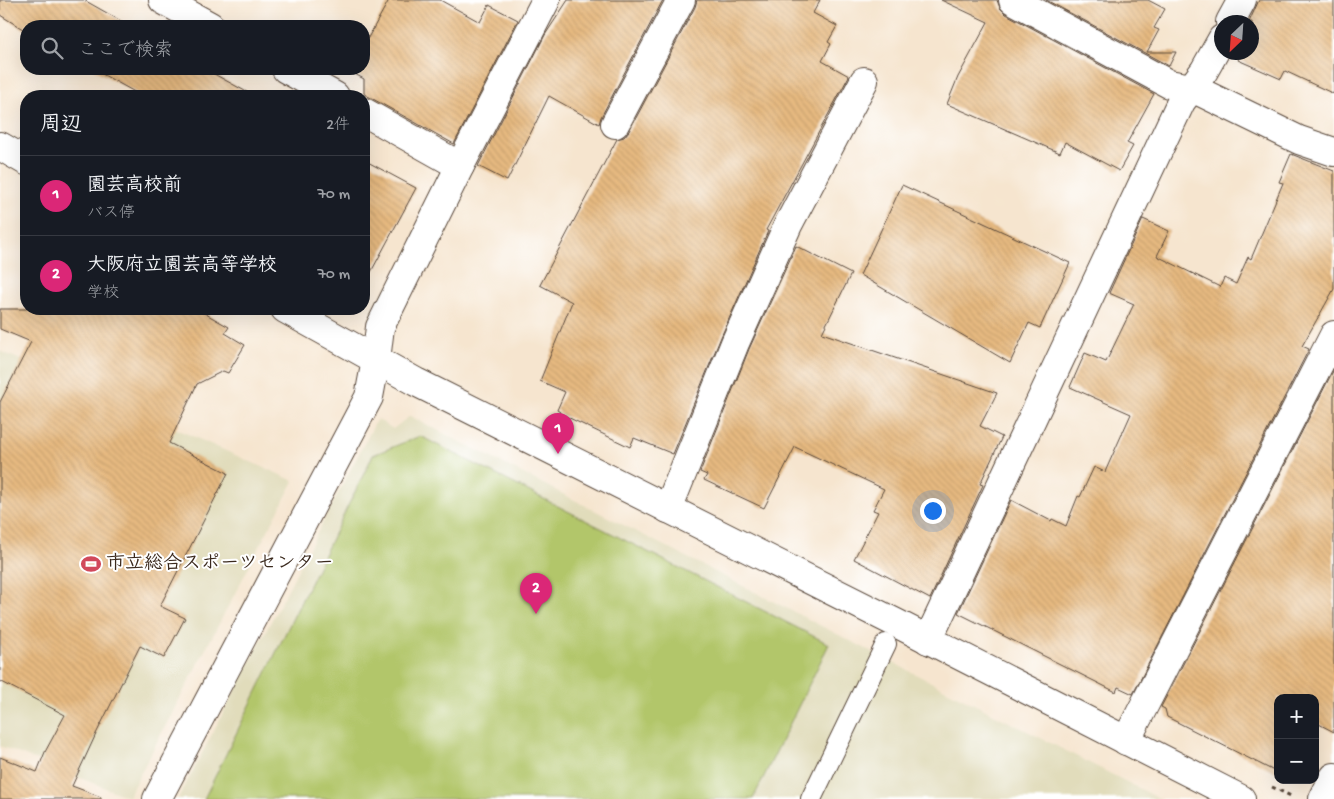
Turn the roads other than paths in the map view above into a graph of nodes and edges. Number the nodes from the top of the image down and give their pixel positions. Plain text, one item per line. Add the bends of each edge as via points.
1 (163, 0) edge
2 (681, 0) edge
3 (1013, 0) edge
4 (1242, 0) edge
5 (544, 1) edge
6 (1234, 15) edge
7 (199, 20) edge
8 (1214, 53) edge
9 (297, 75) edge
10 (864, 81) dead end
11 (1192, 88) junction
12 (324, 90) edge
13 (370, 115) edge
14 (615, 124) dead end
15 (0, 146) edge
16 (1334, 152) edge
17 (20, 158) edge
18 (460, 166) junction
19 (296, 315) edge
20 (1334, 335) edge
21 (376, 360) junction
22 (668, 509) junction
23 (928, 640) junction
24 (886, 644) dead end
25 (1126, 741) junction
26 (1334, 777) edge
27 (157, 799) edge
28 (811, 799) edge
29 (1241, 799) edge
30 (1323, 799) edge

1 - 7 street
2 - 14 street
3 - 11 street via 1169,84
4 - 6 street
5 - 18 street
8 - 11 street
9 - 12 street
10 - 22 street via 788,225 735,343
11 - 16 street via 1299,140
11 - 23 street via 1181,102
13 - 18 street
15 - 17 street
18 - 21 street via 380,327
19 - 21 street
20 - 25 street
21 - 22 street
21 - 27 street via 369,397
22 - 23 street
23 - 25 street
24 - 28 lane
25 - 29 street
26 - 30 street

